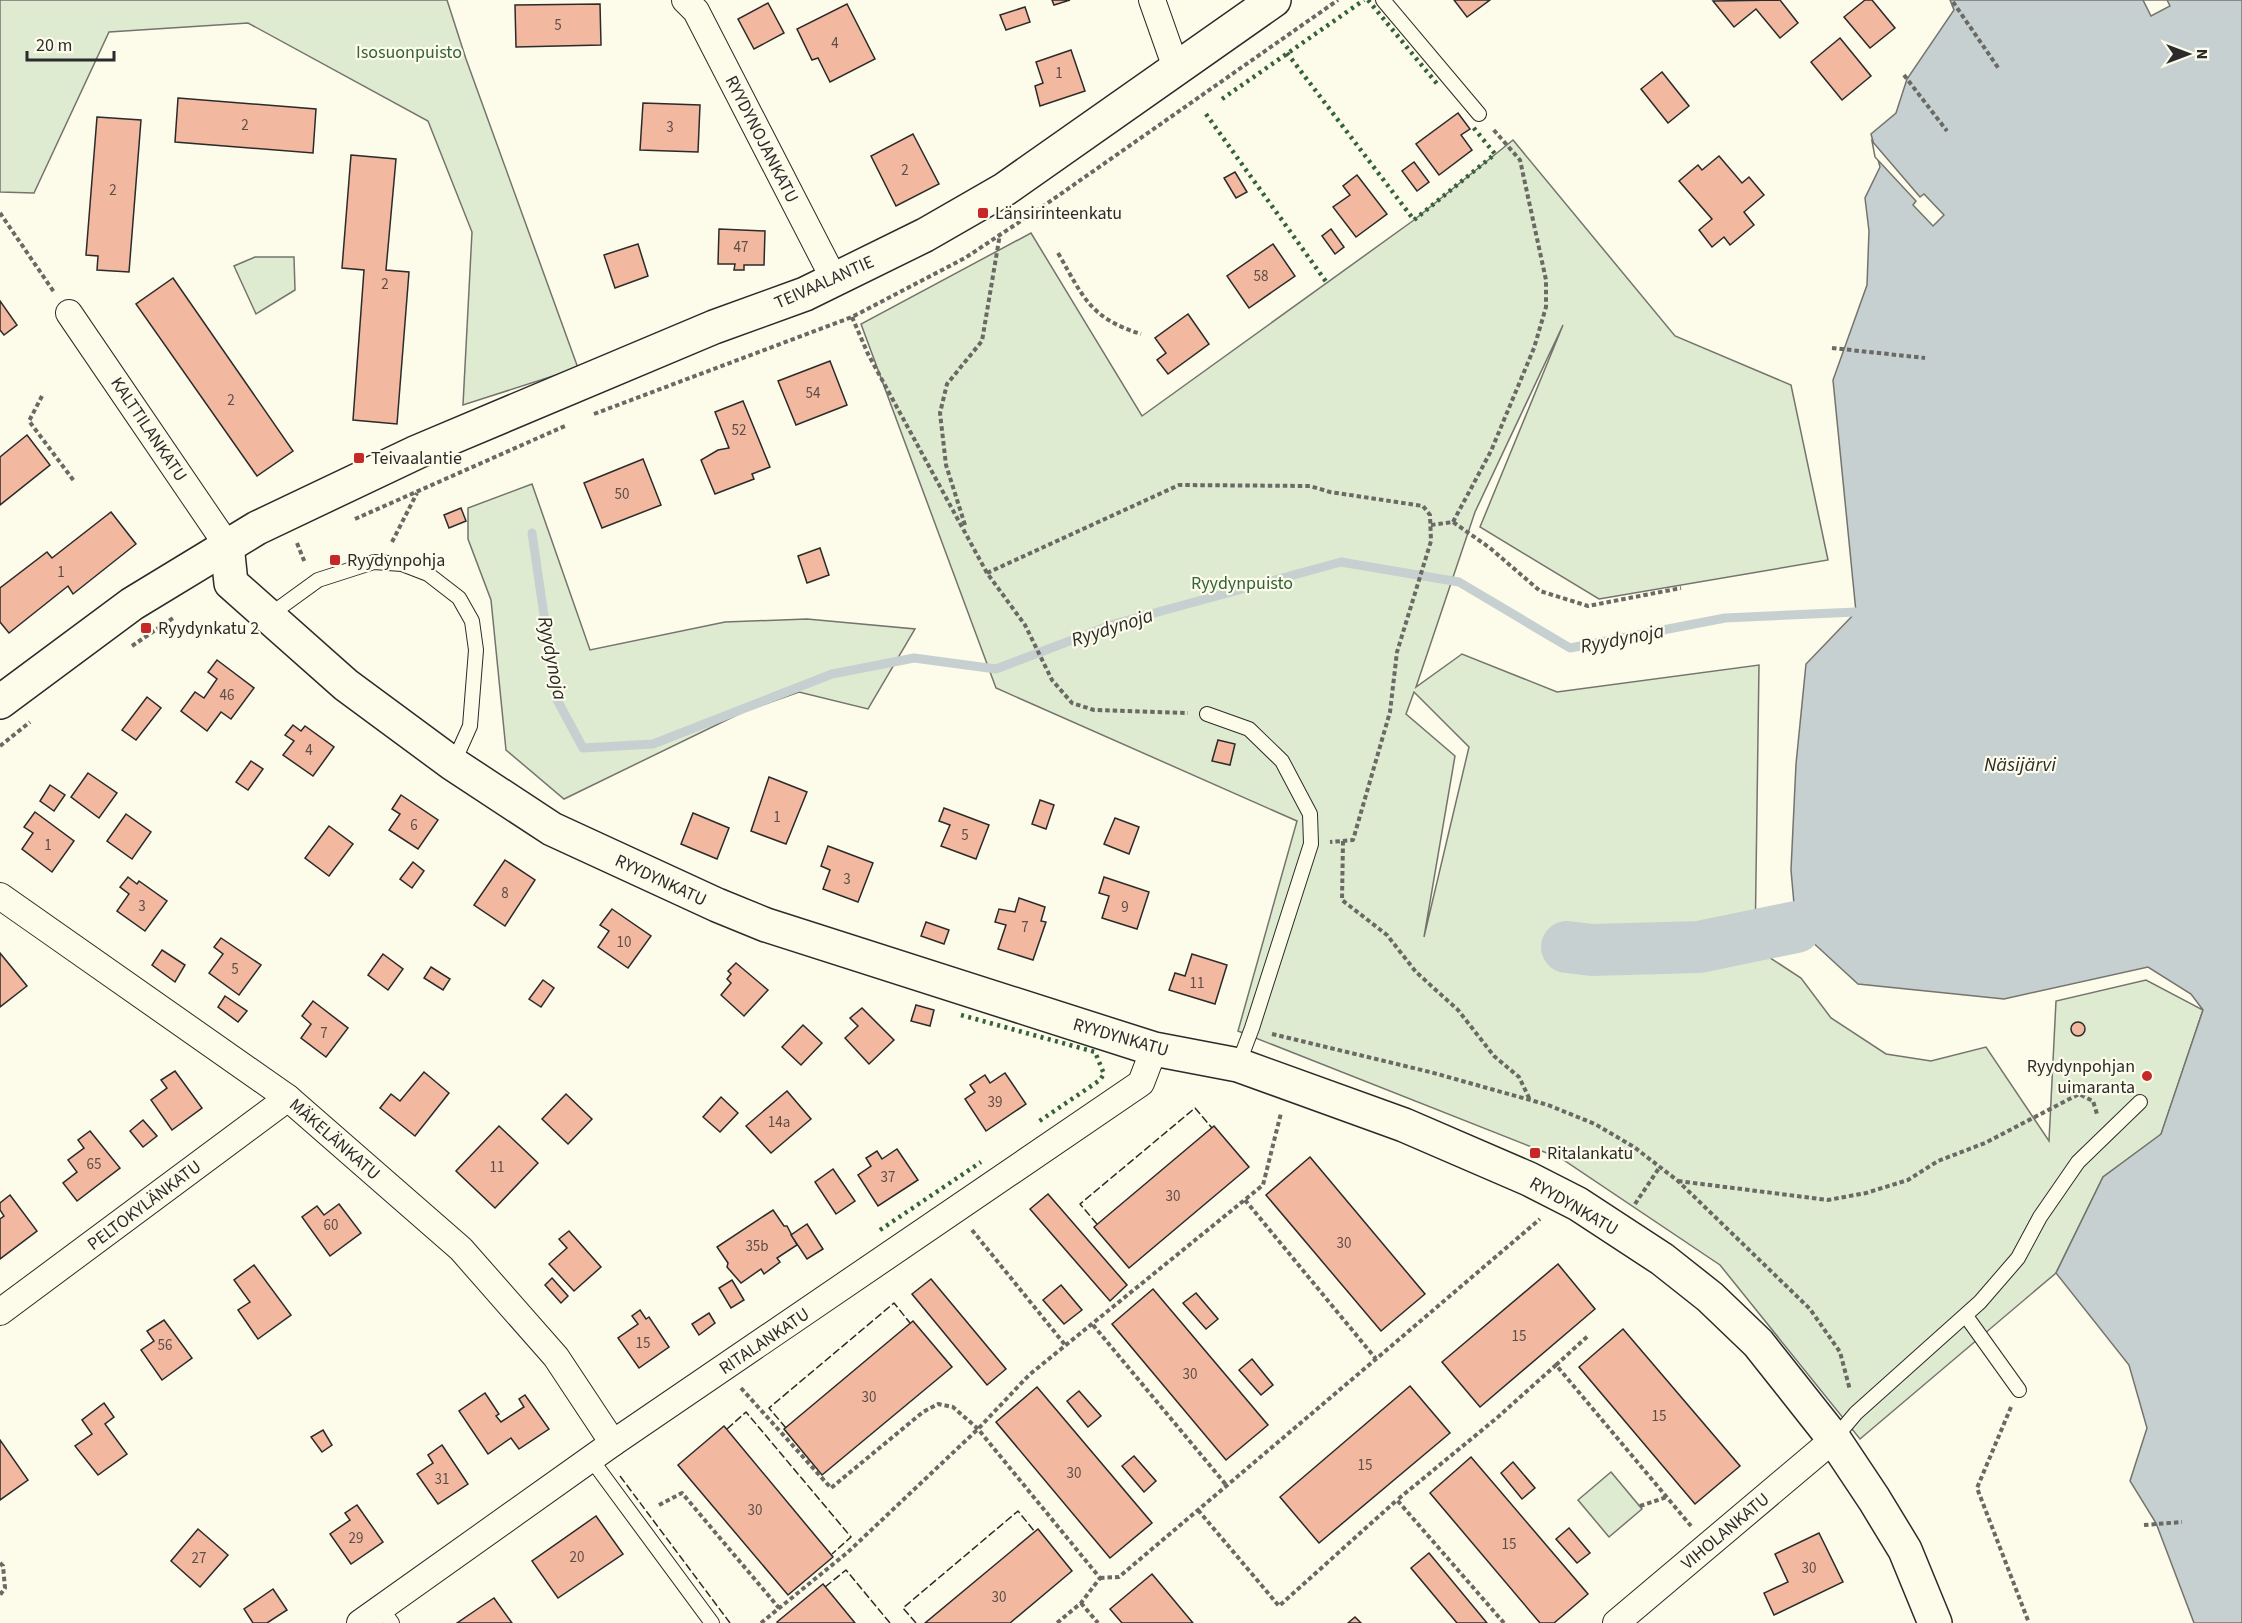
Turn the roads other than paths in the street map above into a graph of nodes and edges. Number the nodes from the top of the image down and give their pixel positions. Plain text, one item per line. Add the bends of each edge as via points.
1 (685, 0) edge
2 (1152, 0) edge
3 (1274, 0) edge
4 (1383, 0) edge
5 (1176, 68) junction
6 (1479, 114) road end
7 (834, 279) junction
8 (69, 313) road end
9 (227, 545) junction
10 (267, 617) junction
11 (0, 702) edge
12 (1207, 714) road end
13 (453, 764) junction
14 (0, 896) edge
15 (1154, 1048) junction
16 (1238, 1065) junction
17 (288, 1098) junction
18 (2140, 1102) dead end
19 (0, 1312) edge
20 (1966, 1316) junction
21 (2019, 1390) road end
22 (1833, 1439) junction
23 (613, 1443) junction
24 (591, 1459) junction
25 (387, 1615) edge
26 (360, 1623) edge
27 (712, 1623) edge
28 (1616, 1623) edge
29 (1935, 1623) edge

1 - 7 street, RYYDYNOJANKATU via 696,11
2 - 5 street
3 - 5 street, TEIVAALANTIE
4 - 6 lane
5 - 7 street, TEIVAALANTIE via 1005,189 925,236
7 - 9 street, TEIVAALANTIE via 417,452
8 - 9 street, KALTTILANKATU
9 - 10 street, RYYDYNKATU via 231,583
9 - 11 street, TEIVAALANTIE via 132,604
10 - 13 street, RYYDYNKATU via 346,685
10 - 13 lane via 318,580 374,562 402,564 428,574 459,598 472,621 476,659 470,726
12 - 16 lane via 1249,729 1282,761 1310,814 1311,844
13 - 15 street, RYYDYNKATU via 552,829 766,925
14 - 17 street, MÄKELÄNKATU
15 - 16 street, RYYDYNKATU
15 - 23 street, RITALANKATU via 1141,1083
16 - 22 street, RYYDYNKATU via 1404,1125 1566,1198 1662,1259 1710,1297 1758,1343
17 - 19 street, PELTOKYLÄNKATU
17 - 23 street, MÄKELÄNKATU via 461,1249 556,1357
18 - 20 lane via 2078,1162 2040,1217 2018,1258
20 - 21 lane
20 - 22 lane via 1856,1413
22 - 28 street, VIHOLANKATU
22 - 29 street, RYYDYNKATU via 1905,1550
23 - 24 street, RITALANKATU
24 - 25 street, RITALANKATU
24 - 27 lane
25 - 26 street, RITALANKATU

